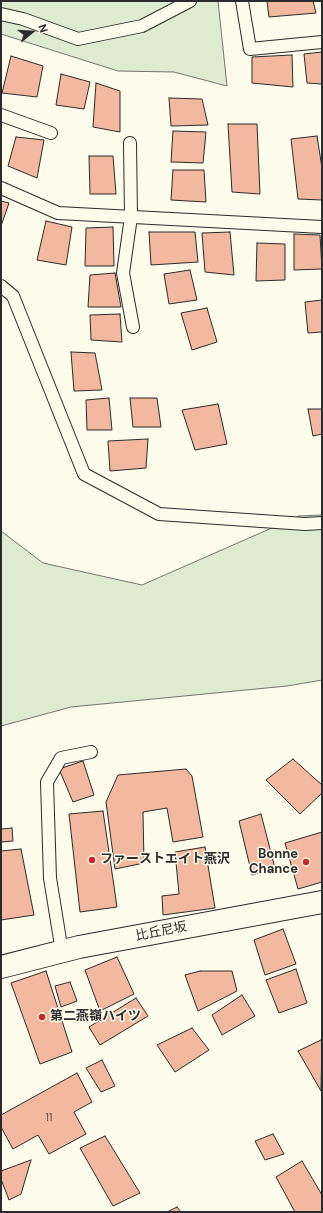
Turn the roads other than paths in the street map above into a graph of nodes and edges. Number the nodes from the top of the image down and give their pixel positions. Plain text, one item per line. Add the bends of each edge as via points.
1 (190, 1) edge
2 (242, 1) edge
3 (1, 14) edge
4 (322, 42) edge
5 (1, 116) edge
6 (51, 133) dead end
7 (130, 143) dead end
8 (1, 188) edge
9 (131, 218) junction
10 (322, 227) edge
11 (1, 286) edge
12 (133, 327) dead end
13 (322, 523) edge
14 (91, 752) dead end
15 (322, 902) edge
16 (62, 952) junction
17 (1, 967) edge

1 - 3 lane via 142,26 78,39 23,19
2 - 4 lane via 250,49
5 - 6 lane
7 - 9 lane
8 - 9 lane via 58,213
9 - 10 lane
9 - 12 lane via 123,273
11 - 13 lane via 14,296 84,474 159,514
14 - 16 lane via 60,758 47,782 50,878
15 - 16 street, 比丘尼坂
16 - 17 street, 比丘尼坂

